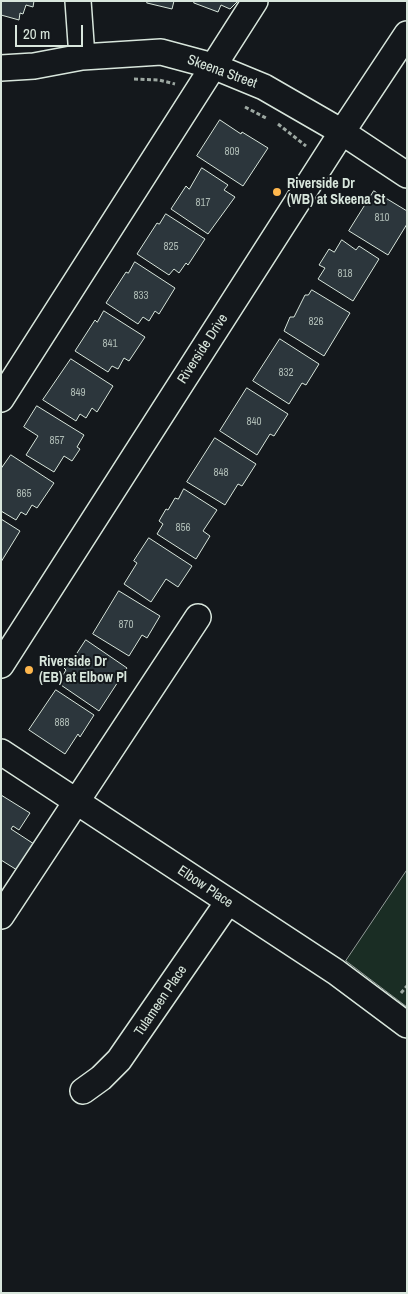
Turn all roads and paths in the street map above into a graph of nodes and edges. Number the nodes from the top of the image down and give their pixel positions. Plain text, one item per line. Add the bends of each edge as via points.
1 (78, 1) edge
2 (255, 1) edge
3 (407, 34) edge
4 (82, 57) junction
5 (213, 66) junction
6 (1, 68) edge
7 (130, 79) dead end
8 (198, 90) junction
9 (242, 106) dead end
10 (268, 119) dead end
11 (276, 123) dead end
12 (342, 132) junction
13 (301, 143) dead end
14 (407, 175) edge
15 (1, 399) edge
16 (198, 617) dead end
17 (1, 666) edge
18 (1, 752) edge
19 (76, 801) junction
20 (228, 902) junction
21 (1, 916) edge
22 (407, 1025) edge
23 (84, 1092) dead end

1 - 4 street
2 - 5 street
3 - 12 street, Riverside Drive
4 - 5 street, Skeena Street via 161,52
4 - 6 street, Skeena Street
5 - 8 street
5 - 12 street, Skeena Street via 264,87
7 - 8 path via 159,80
8 - 15 street
9 - 10 path
11 - 13 path
12 - 14 street, Skeena Street
12 - 17 street, Riverside Drive
16 - 19 street
18 - 19 street, Elbow Place
19 - 20 street, Elbow Place
19 - 21 street
20 - 22 street, Elbow Place via 336,972
20 - 23 street, Tulameen Place via 120,1060

